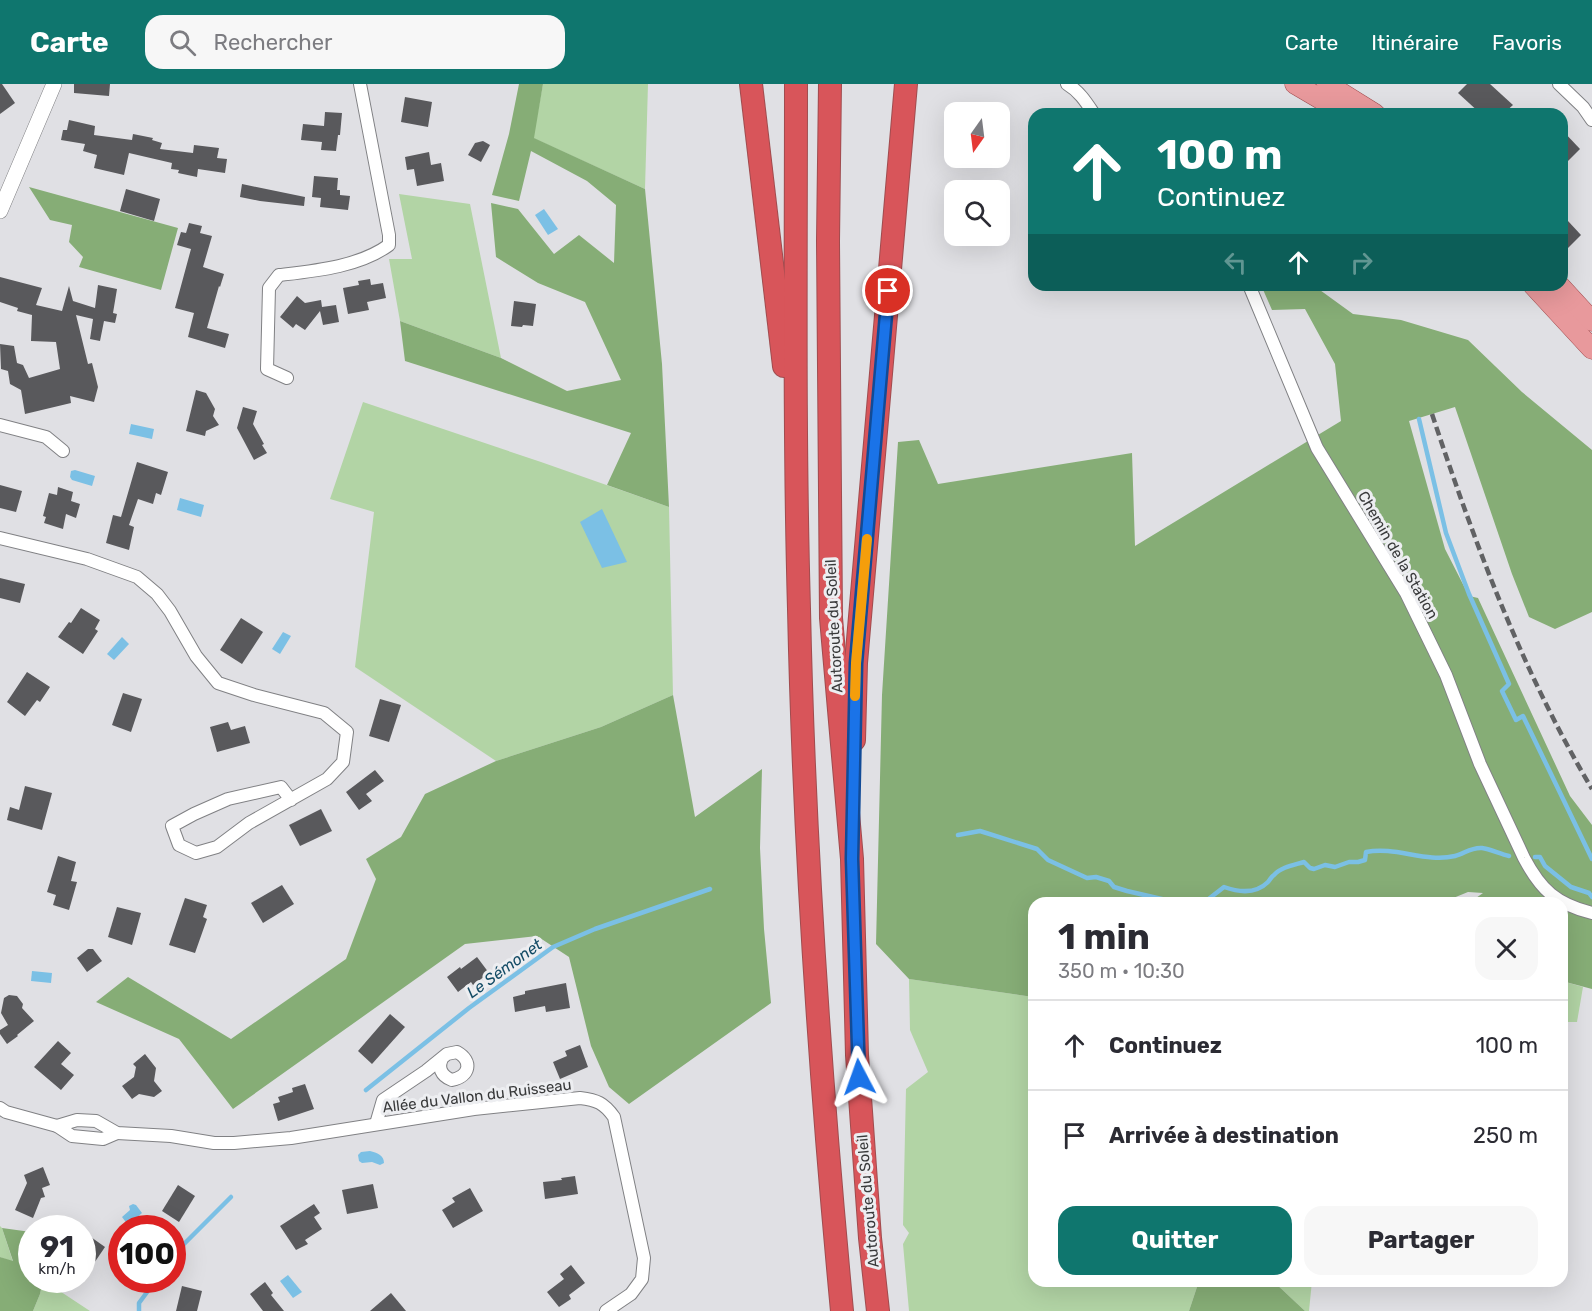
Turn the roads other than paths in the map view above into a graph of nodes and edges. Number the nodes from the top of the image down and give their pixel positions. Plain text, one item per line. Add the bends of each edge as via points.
1 (54, 84) edge
2 (360, 84) edge
3 (751, 84) edge
4 (796, 84) edge
5 (830, 84) edge
6 (906, 84) edge
7 (1067, 84) edge
8 (1295, 84) edge
9 (1327, 84) edge
10 (1559, 84) edge
11 (1090, 108) edge
12 (1336, 108) edge
13 (1365, 108) edge
14 (1592, 120) edge
15 (0, 211) edge
16 (1252, 291) edge
17 (1539, 291) edge
18 (1564, 291) edge
19 (1592, 321) edge
20 (1592, 349) edge
21 (287, 378) dead end
22 (0, 424) edge
23 (63, 451) dead end
24 (796, 460) junction
25 (0, 538) edge
26 (291, 800) junction
27 (852, 859) junction
28 (1554, 897) edge
29 (1568, 906) edge
30 (1592, 913) edge
31 (443, 1057) dead end
32 (0, 1108) edge
33 (376, 1124) junction
34 (606, 1311) edge
35 (842, 1311) edge
36 (878, 1311) edge

1 - 15 street
2 - 21 street via 389,245 378,253 327,269 279,275 269,288 267,369
3 - 24 highway
4 - 24 highway
5 - 27 highway, Autoroute du Soleil via 831,618
6 - 27 highway via 856,663
7 - 11 street
8 - 12 main road
9 - 13 main road
10 - 14 street
16 - 28 street, Chemin de la Station via 1317,448 1406,593 1446,675 1506,822 1528,866
17 - 20 main road
18 - 19 main road
22 - 23 street via 46,437
24 - 35 highway via 815,985
25 - 26 street via 87,559 138,577 170,611 196,656 218,683 324,713 347,732 343,762 327,779
26 - 26 street via 281,787 228,799 172,825 179,845 196,853 217,847 249,823
27 - 36 highway, Autoroute du Soleil via 857,1054
29 - 30 street, Chemin de la Station
31 - 33 street, Allée du Vallon du Ruisseau via 383,1100
32 - 33 street, Allée du Vallon du Ruisseau via 57,1126 72,1136 103,1139 117,1132 234,1143
33 - 34 street, Allée du Vallon du Ruisseau via 580,1098 606,1107 614,1117 644,1258 642,1279 631,1294

